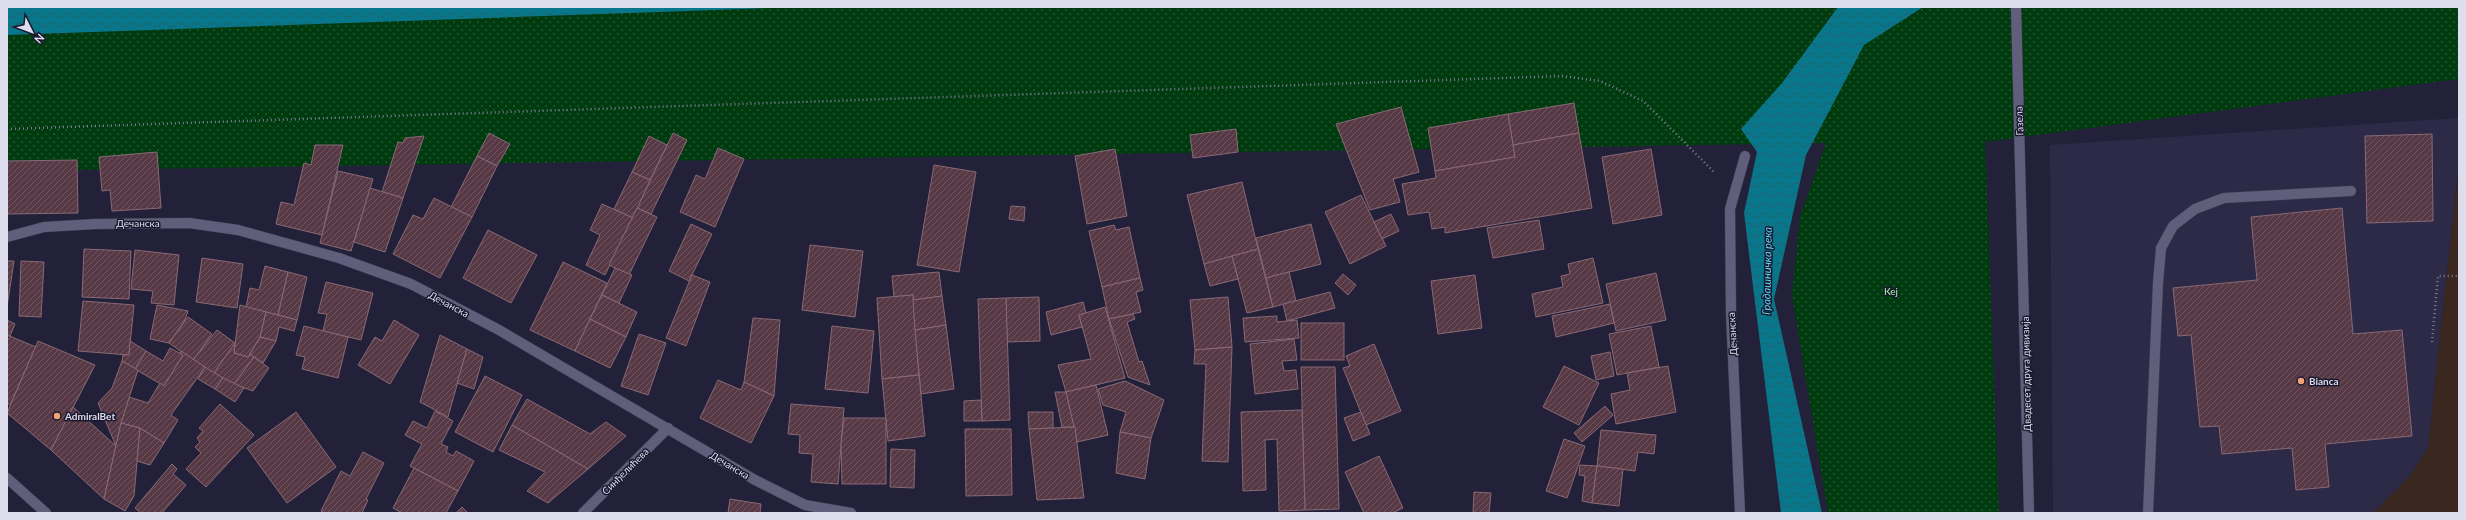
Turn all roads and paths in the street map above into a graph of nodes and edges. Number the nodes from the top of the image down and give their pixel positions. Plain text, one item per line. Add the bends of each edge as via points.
1 (2016, 7) edge
2 (7, 129) edge
3 (1745, 156) dead end
4 (1735, 191) junction
5 (2351, 191) dead end
6 (2023, 236) joint
7 (7, 237) edge
8 (2459, 276) edge
9 (2432, 342) dead end
10 (668, 428) junction
11 (7, 478) edge
12 (46, 513) edge
13 (583, 513) edge
14 (851, 513) edge
15 (1740, 513) edge
16 (2029, 513) edge
17 (2148, 513) edge

1 - 6 street, Газела
2 - 4 path via 1562,76 1600,81 1642,100 1681,141
3 - 4 street, Дечанска
4 - 15 street, Дечанска via 1730,209 1729,256
5 - 17 street via 2224,198 2195,209 2173,226 2161,248
6 - 16 street, Двадесет друга дивизија
7 - 10 street, Дечанска via 52,227 189,223 238,230 339,258 411,284 499,330
8 - 9 path via 2438,276
10 - 13 street, Синђелићева
10 - 14 street, Дечанска via 755,480 805,505
11 - 12 street

